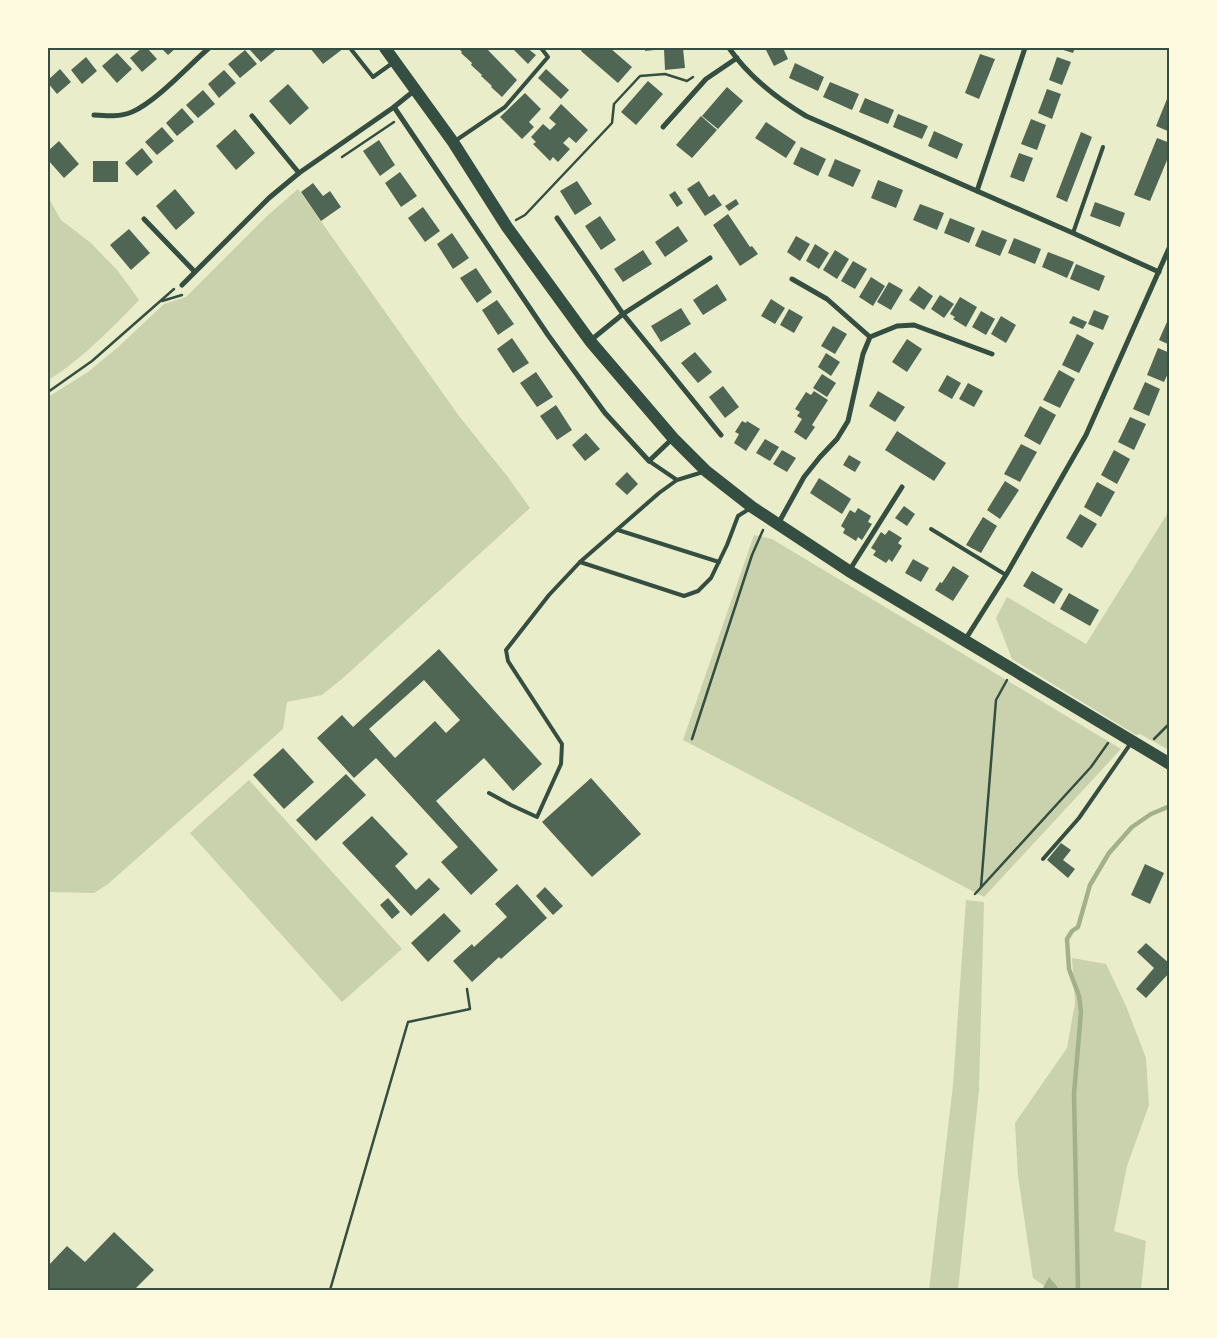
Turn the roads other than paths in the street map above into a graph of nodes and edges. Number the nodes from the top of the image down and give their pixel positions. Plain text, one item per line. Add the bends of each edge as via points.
1 (209, 48) edge
2 (350, 48) edge
3 (385, 48) edge
4 (541, 48) edge
5 (729, 48) edge
6 (1025, 48) edge
7 (737, 58) junction
8 (396, 61) junction
9 (416, 89) junction
10 (394, 107) junction
11 (94, 115) dead end
12 (252, 116) dead end
13 (663, 127) dead end
14 (453, 142) junction
15 (1103, 147) dead end
16 (299, 173) junction
17 (977, 191) junction
18 (557, 218) dead end
19 (144, 219) dead end
20 (1073, 232) junction
21 (1170, 246) edge
22 (710, 258) dead end
23 (194, 271) junction
24 (1159, 272) junction
25 (792, 279) dead end
26 (182, 285) road end
27 (623, 314) junction
28 (870, 337) junction
29 (590, 341) junction
30 (992, 354) dead end
31 (721, 435) dead end
32 (673, 438) junction
33 (649, 461) junction
34 (706, 471) junction
35 (677, 480) junction
36 (902, 487) dead end
37 (752, 507) junction
38 (773, 521) junction
39 (930, 529) dead end
40 (618, 530) junction
41 (580, 562) junction
42 (719, 562) junction
43 (849, 571) junction
44 (1006, 575) junction
45 (964, 641) junction
46 (1132, 741) junction
47 (1170, 764) edge
48 (488, 793) dead end
49 (1043, 859) dead end

1 - 11 street via 133,112 115,116
2 - 8 lane via 373,77
3 - 8 main road
4 - 14 lane via 548,57 505,107
5 - 7 street
6 - 17 street
7 - 13 street via 706,79
7 - 17 street via 767,89 806,116
8 - 9 main road
9 - 10 street
9 - 14 main road
10 - 16 street
10 - 33 street via 548,335 605,413
12 - 16 street
14 - 29 main road via 507,227
15 - 20 lane
16 - 23 street
17 - 20 street
18 - 27 street
19 - 23 street
20 - 24 street
21 - 24 street
22 - 27 street
23 - 26 street
24 - 44 street via 1086,435
25 - 28 street via 827,299
27 - 29 street
27 - 31 street
28 - 30 street via 897,326 914,325
28 - 38 street via 848,421
29 - 32 main road
32 - 33 street
32 - 34 main road
33 - 35 lane
34 - 35 lane
34 - 37 main road
35 - 40 lane
36 - 43 street
37 - 38 main road
37 - 42 lane via 738,516
38 - 43 main road
39 - 44 lane
40 - 41 lane
40 - 42 lane
41 - 42 lane via 684,596 698,591 711,578
41 - 48 lane via 506,650 508,661 562,744 561,764 537,818
43 - 45 main road
44 - 45 street
45 - 46 main road
46 - 47 main road
46 - 49 lane via 1079,818

